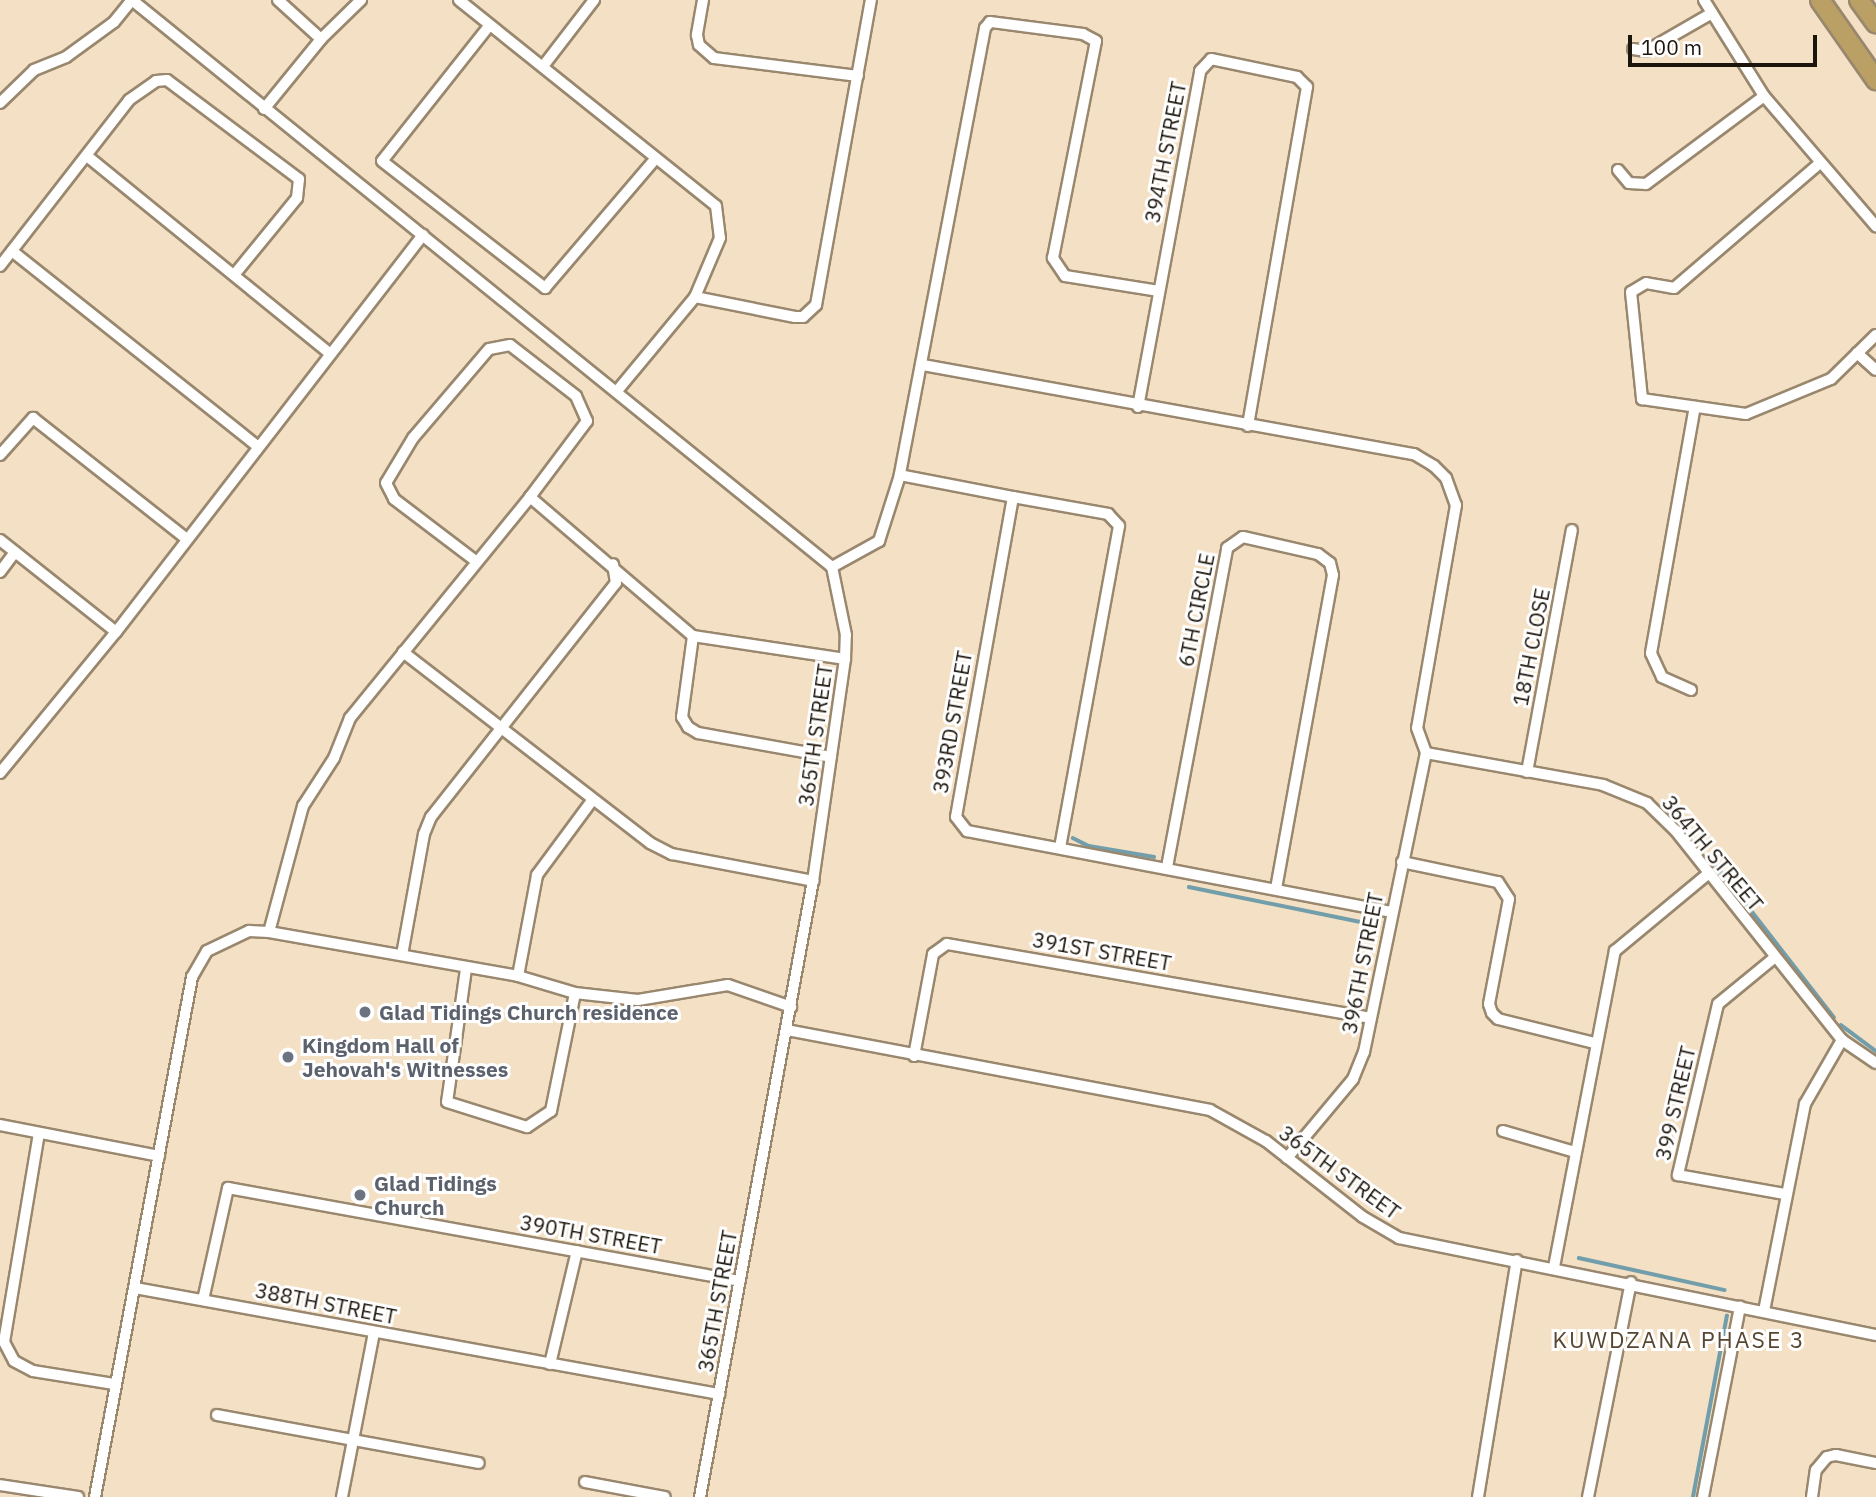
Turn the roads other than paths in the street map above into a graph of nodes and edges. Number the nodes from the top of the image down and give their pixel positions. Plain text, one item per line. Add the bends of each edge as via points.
1 (132, 0) edge
2 (278, 0) edge
3 (361, 0) edge
4 (459, 0) edge
5 (594, 0) edge
6 (703, 0) edge
7 (871, 0) edge
8 (1704, 0) edge
9 (1820, 0) edge
10 (1858, 0) edge
11 (1712, 13) junction
12 (1876, 23) edge
13 (489, 26) junction
14 (321, 38) junction
15 (1633, 49) dead end
16 (544, 65) junction
17 (858, 76) junction
18 (1876, 80) edge
19 (1765, 96) junction
20 (0, 103) edge
21 (264, 109) junction
22 (87, 156) junction
23 (654, 159) junction
24 (1820, 163) junction
25 (1618, 170) dead end
26 (1876, 226) edge
27 (423, 235) junction
28 (12, 251) junction
29 (0, 266) edge
30 (234, 275) junction
31 (1159, 291) junction
32 (695, 297) junction
33 (1876, 335) edge
34 (329, 353) junction
35 (1857, 353) junction
36 (923, 365) junction
37 (1876, 370) edge
38 (617, 391) junction
39 (1138, 407) junction
40 (1695, 407) junction
41 (1248, 426) junction
42 (257, 446) junction
43 (0, 455) edge
44 (900, 475) junction
45 (530, 497) junction
46 (1013, 497) junction
47 (1572, 530) dead end
48 (187, 539) junction
49 (0, 540) edge
50 (15, 552) junction
51 (477, 562) junction
52 (613, 564) junction
53 (832, 567) junction
54 (0, 572) edge
55 (116, 632) junction
56 (693, 636) junction
57 (403, 652) junction
58 (845, 659) junction
59 (1690, 690) dead end
60 (499, 726) junction
61 (1426, 753) junction
62 (831, 757) junction
63 (1527, 772) junction
64 (0, 773) edge
65 (591, 802) junction
66 (1060, 848) junction
67 (1402, 862) junction
68 (1167, 867) junction
69 (1709, 873) junction
70 (813, 881) junction
71 (1276, 889) junction
72 (1392, 912) junction
73 (269, 932) junction
74 (402, 956) junction
75 (1774, 958) junction
76 (466, 969) junction
77 (519, 976) junction
78 (575, 993) junction
79 (791, 1007) junction
80 (1371, 1018) junction
81 (787, 1030) junction
82 (1842, 1040) junction
83 (1595, 1043) junction
84 (914, 1056) junction
85 (1876, 1063) edge
86 (0, 1125) edge
87 (1503, 1131) dead end
88 (39, 1133) junction
89 (1575, 1152) junction
90 (159, 1156) junction
91 (1287, 1157) junction
92 (1785, 1194) junction
93 (577, 1251) junction
94 (1517, 1260) junction
95 (1554, 1268) junction
96 (740, 1281) junction
97 (1631, 1282) junction
98 (135, 1289) junction
99 (202, 1300) junction
100 (1740, 1307) junction
101 (1764, 1311) junction
102 (374, 1332) junction
103 (1876, 1335) edge
104 (550, 1364) junction
105 (114, 1384) junction
106 (719, 1394) junction
107 (217, 1415) dead end
108 (353, 1440) junction
109 (479, 1463) dead end
110 (1876, 1463) edge
111 (585, 1482) dead end
112 (0, 1485) edge
113 (78, 1497) edge
114 (95, 1497) edge
115 (342, 1497) edge
116 (665, 1497) edge
117 (700, 1497) edge
118 (1478, 1497) edge
119 (1588, 1497) edge
120 (1703, 1497) edge
121 (1812, 1497) edge

1 - 20 street via 114,22 66,57 34,70
1 - 21 street
2 - 14 street
3 - 14 street
4 - 13 street
5 - 16 street
6 - 17 street via 699,45 714,58
7 - 17 street
8 - 11 street
9 - 18 highway
10 - 12 highway
11 - 15 street via 1646,51
11 - 19 street
13 - 16 street
13 - 23 street via 382,161 545,288
14 - 21 street
16 - 23 street
17 - 32 street via 816,304 803,317 794,317
19 - 24 street
19 - 25 street via 1646,184 1629,183
21 - 27 street
22 - 28 street
22 - 30 street
22 - 30 street via 129,100 156,81 167,80 299,179 297,198
23 - 32 street via 716,206 720,238
24 - 26 street
24 - 40 street via 1674,288 1646,283 1631,292 1643,399
27 - 34 street
27 - 38 street
28 - 29 street
28 - 42 street
30 - 34 street
31 - 36 street via 1065,276 1053,258 1096,41 1083,34 990,22 977,67
31 - 39 street, 394TH STREET
31 - 41 street, 394TH STREET via 1205,63 1211,59 1304,80 1307,87
32 - 38 street
33 - 35 street
34 - 42 street
35 - 37 street
35 - 40 street via 1831,379 1746,414
36 - 39 street
36 - 44 street
38 - 53 street
39 - 41 street
40 - 59 street via 1651,653 1662,677
41 - 61 street via 1414,454 1446,478 1456,505 1417,728
42 - 48 street
43 - 48 street via 33,418
44 - 46 street
44 - 53 street via 879,541
45 - 51 street
45 - 51 street via 587,421 586,414 576,396 517,348 503,344 489,349 413,438 386,483 394,499
45 - 52 street
46 - 66 street, 393RD STREET via 955,812 967,831
46 - 66 street via 1108,514 1119,526
47 - 63 street, 18TH CLOSE
48 - 55 street
49 - 50 street
50 - 54 street
50 - 55 street
51 - 57 street
52 - 56 street
52 - 60 street via 616,583
53 - 58 street, 365TH STREET via 841,603
55 - 64 street
56 - 58 street
56 - 62 street via 682,717 688,727 698,733
57 - 60 street
57 - 73 street via 350,718 334,758 303,806
58 - 62 street, 365TH STREET
60 - 65 street
60 - 74 street via 431,817
61 - 63 street, 364TH STREET
61 - 67 street, 396TH STREET
62 - 70 street, 365TH STREET
63 - 69 street, 364TH STREET via 1603,785 1647,803
65 - 70 street via 672,854
65 - 77 street via 537,875
66 - 68 street, 393RD STREET
67 - 72 street, 396TH STREET
67 - 83 street via 1498,883 1508,900 1489,1003 1492,1013 1499,1019
68 - 71 street, 393RD STREET
68 - 71 street, 6TH CIRCLE via 1227,548 1243,537 1318,554 1330,563 1333,575
69 - 75 street, 364TH STREET
69 - 83 street via 1618,946
70 - 79 street, 365TH STREET
71 - 72 street, 393RD STREET
72 - 80 street, 396TH STREET
73 - 74 street
73 - 90 street via 249,931 219,944 194,967
74 - 76 street
75 - 82 street, 364TH STREET
75 - 92 street, 399 STREET via 1718,1004 1678,1175
76 - 77 street
76 - 78 street via 447,1102 527,1127 551,1111
77 - 78 street
78 - 79 street via 638,1000 728,985
79 - 81 street, 365TH STREET
80 - 84 street, 391ST STREET via 947,944 933,954
80 - 91 street, 396TH STREET via 1353,1079
81 - 84 street, 365TH STREET
81 - 96 street, 365TH STREET
82 - 85 street, 364TH STREET
82 - 92 street via 1810,1089
83 - 89 street
84 - 91 street, 365TH STREET via 1210,1110
86 - 88 street
87 - 89 street
88 - 90 street
88 - 105 street via 4,1342 14,1361 33,1371
89 - 95 street
90 - 98 street
91 - 94 street, 365TH STREET via 1363,1217 1399,1238
92 - 101 street
93 - 96 street, 390TH STREET
93 - 99 street, 390TH STREET via 228,1188
93 - 104 street
94 - 95 street, 365TH STREET
94 - 118 street
95 - 97 street, 365TH STREET
96 - 106 street, 365TH STREET
97 - 100 street, 365TH STREET
97 - 119 street
98 - 99 street, 388TH STREET
98 - 105 street
99 - 102 street, 388TH STREET
100 - 101 street, 365TH STREET
100 - 120 street
101 - 103 street, 365TH STREET
102 - 104 street, 388TH STREET
102 - 108 street
104 - 106 street, 388TH STREET
105 - 114 street
106 - 117 street, 365TH STREET
107 - 108 street
108 - 109 street
108 - 115 street
110 - 121 street via 1827,1457 1816,1470
111 - 116 street
112 - 113 street

